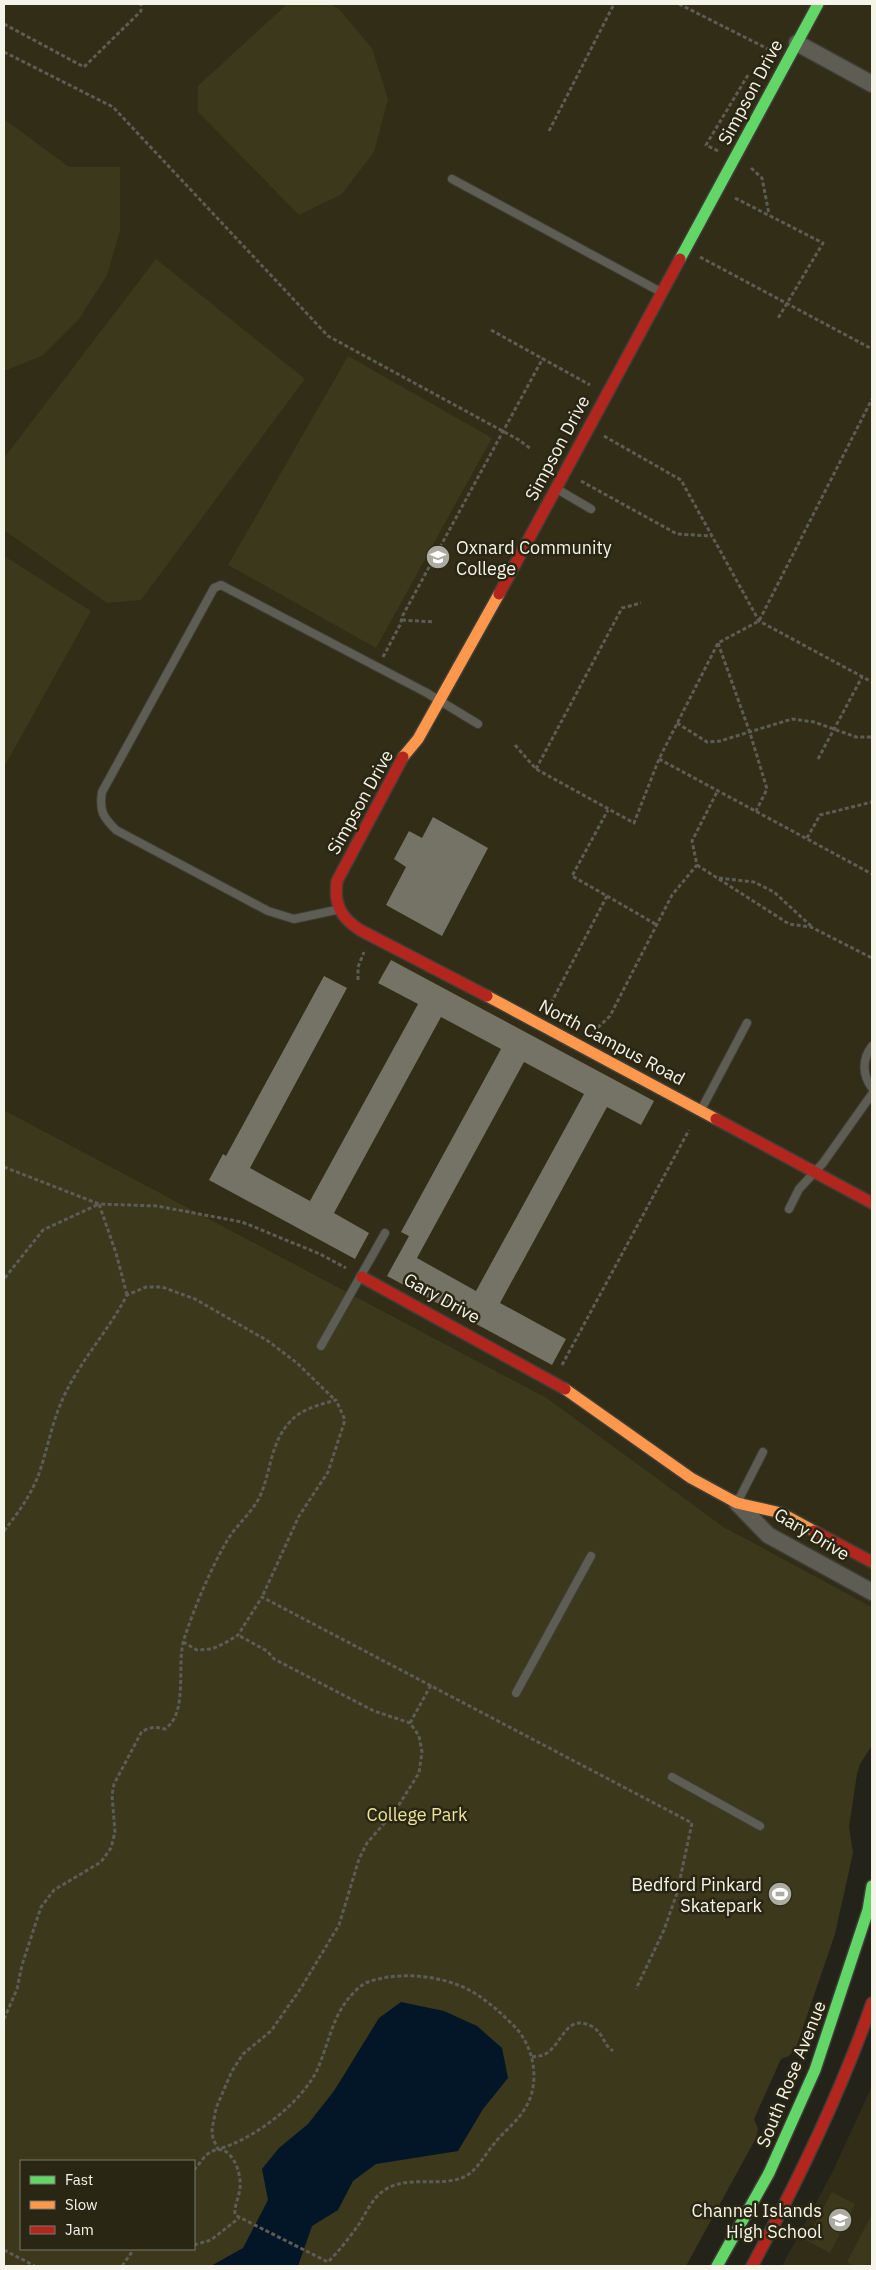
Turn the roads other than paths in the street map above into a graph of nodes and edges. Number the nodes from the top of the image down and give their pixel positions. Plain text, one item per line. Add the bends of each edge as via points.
1 (818, 4) edge
2 (797, 43) junction
3 (872, 84) edge
4 (452, 179) dead end
5 (661, 292) junction
6 (555, 488) junction
7 (591, 508) dead end
8 (440, 701) junction
9 (478, 724) dead end
10 (338, 910) junction
11 (747, 1023) dead end
12 (872, 1046) edge
13 (872, 1088) edge
14 (872, 1094) edge
15 (701, 1110) junction
16 (814, 1171) junction
17 (872, 1203) edge
18 (789, 1209) dead end
19 (385, 1233) dead end
20 (362, 1277) junction
21 (321, 1346) dead end
22 (763, 1452) dead end
23 (737, 1503) junction
24 (591, 1556) dead end
25 (872, 1562) edge
26 (872, 1592) edge
27 (516, 1693) dead end
28 (672, 1778) dead end
29 (760, 1826) dead end
30 (872, 1886) edge
31 (872, 2003) edge
32 (717, 2266) edge
33 (752, 2266) edge

1 - 2 street, Simpson Drive
2 - 3 street
2 - 5 street, Simpson Drive
4 - 5 lane
5 - 6 street, Simpson Drive
6 - 7 lane
6 - 8 street, Simpson Drive
8 - 9 lane
8 - 10 street, Simpson Drive via 418,739 403,756 337,881 334,895
8 - 10 lane via 221,585 214,588 102,792 100,805 105,819 116,830 268,911 294,918
10 - 15 street, North Campus Road via 356,929
11 - 15 lane
12 - 13 lane via 864,1062
14 - 16 lane
15 - 16 street, North Campus Road
16 - 17 street, North Campus Road
16 - 18 lane via 799,1189
19 - 20 lane
20 - 21 lane
20 - 23 street, Gary Drive via 553,1381 691,1478
22 - 23 lane
23 - 25 street, Gary Drive via 781,1513
23 - 26 street, Gary Drive via 768,1535
24 - 27 lane
28 - 29 lane
30 - 32 street, South Rose Avenue via 868,1910 815,2070 769,2173
31 - 33 street via 856,2052 817,2144

